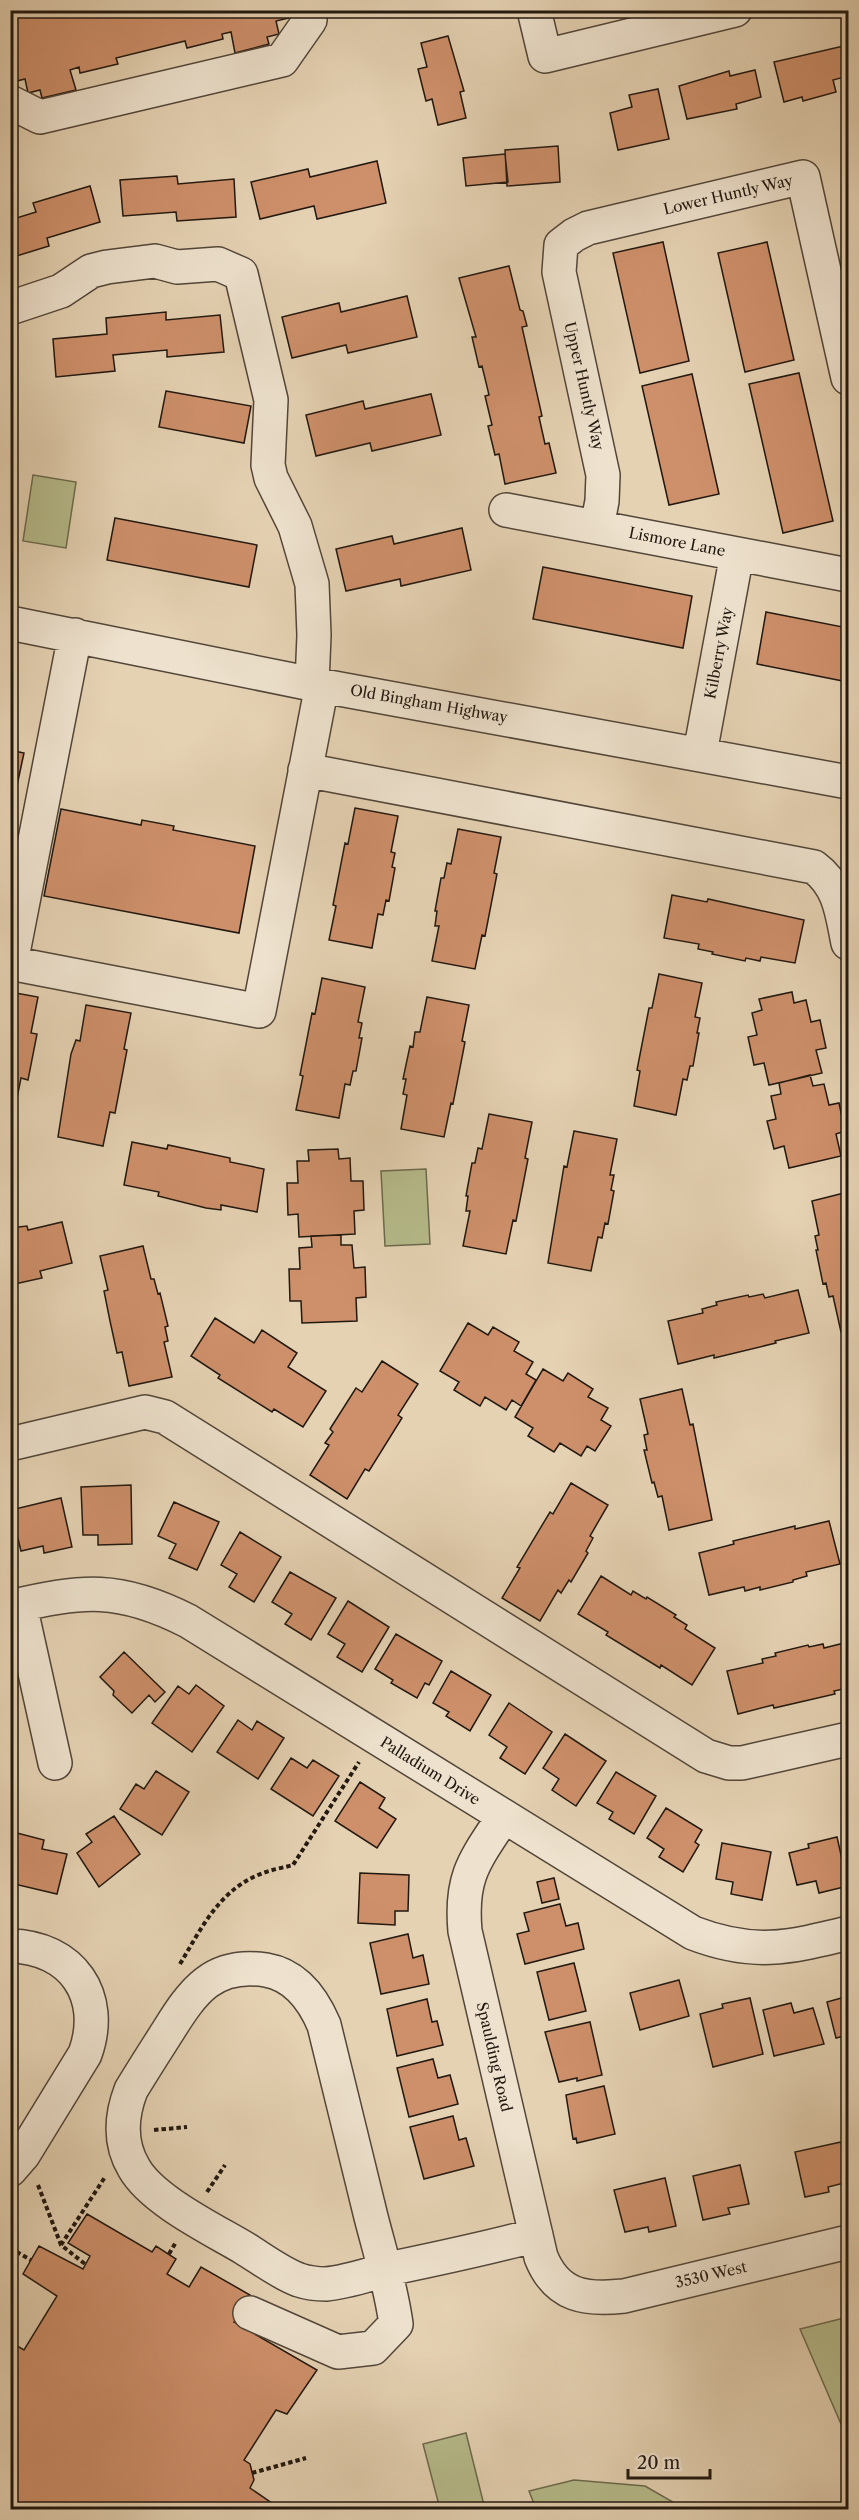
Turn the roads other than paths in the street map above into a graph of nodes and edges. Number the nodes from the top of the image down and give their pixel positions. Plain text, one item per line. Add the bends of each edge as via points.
1 (307, 10) edge
2 (534, 10) edge
3 (735, 10) edge
4 (10, 102) edge
5 (561, 245) joint
6 (10, 308) edge
7 (842, 319) edge
8 (849, 378) edge
9 (506, 510) dead end
10 (597, 527) junction
11 (737, 554) junction
12 (849, 575) edge
13 (10, 623) edge
14 (75, 634) junction
15 (317, 685) junction
16 (700, 753) junction
17 (305, 770) junction
18 (849, 782) edge
19 (849, 943) edge
20 (11, 963) edge
21 (10, 1444) edge
22 (15, 1606) edge
23 (849, 1739) edge
24 (55, 1763) dead end
25 (504, 1816) junction
26 (849, 1933) edge
27 (10, 1946) edge
28 (23, 2175) edge
29 (536, 2235) junction
30 (849, 2242) edge
31 (385, 2270) junction
32 (572, 2293) joint
33 (250, 2313) dead end

1 - 4 street via 310,20 282,60 40,117
2 - 3 street via 544,56
5 - 7 street, Lower Huntly Way via 588,228 803,177
5 - 10 street, Upper Huntly Way via 561,281 603,475
6 - 15 street via 61,291 92,271 107,267 154,261 177,267 218,264 241,274 271,400 267,446 271,478 295,526 312,584
7 - 8 street, Lower Huntly Way
9 - 10 street, Lismore Lane
10 - 11 street, Lismore Lane
11 - 12 street, Lismore Lane
11 - 16 street, Kilberry Way
13 - 14 street, Old Bingham Highway
14 - 15 street, Old Bingham Highway
14 - 20 street
15 - 16 street, Old Bingham Highway
15 - 17 street
16 - 18 street, Old Bingham Highway
17 - 19 street via 814,867 834,888
17 - 20 street via 258,1011
21 - 23 street via 145,1412 165,1417 706,1756 742,1763
22 - 24 street
22 - 25 street, Palladium Drive via 90,1593 164,1609
25 - 26 street, Palladium Drive via 671,1922 715,1942 776,1948
25 - 29 street, Spaulding Road via 468,1873 464,1922
27 - 28 street via 38,1948 63,1962 85,1988 93,2021 86,2054 23,2155
29 - 31 street
29 - 32 street, Spaulding Road via 546,2269
30 - 32 street, 3530 West via 624,2296 598,2299
31 - 31 street via 318,2010 298,1986 270,1971 240,1969 211,1978 188,1998 131,2090 123,2134 134,2169 159,2195 300,2280 327,2284
31 - 33 street via 396,2324 373,2348 338,2352

